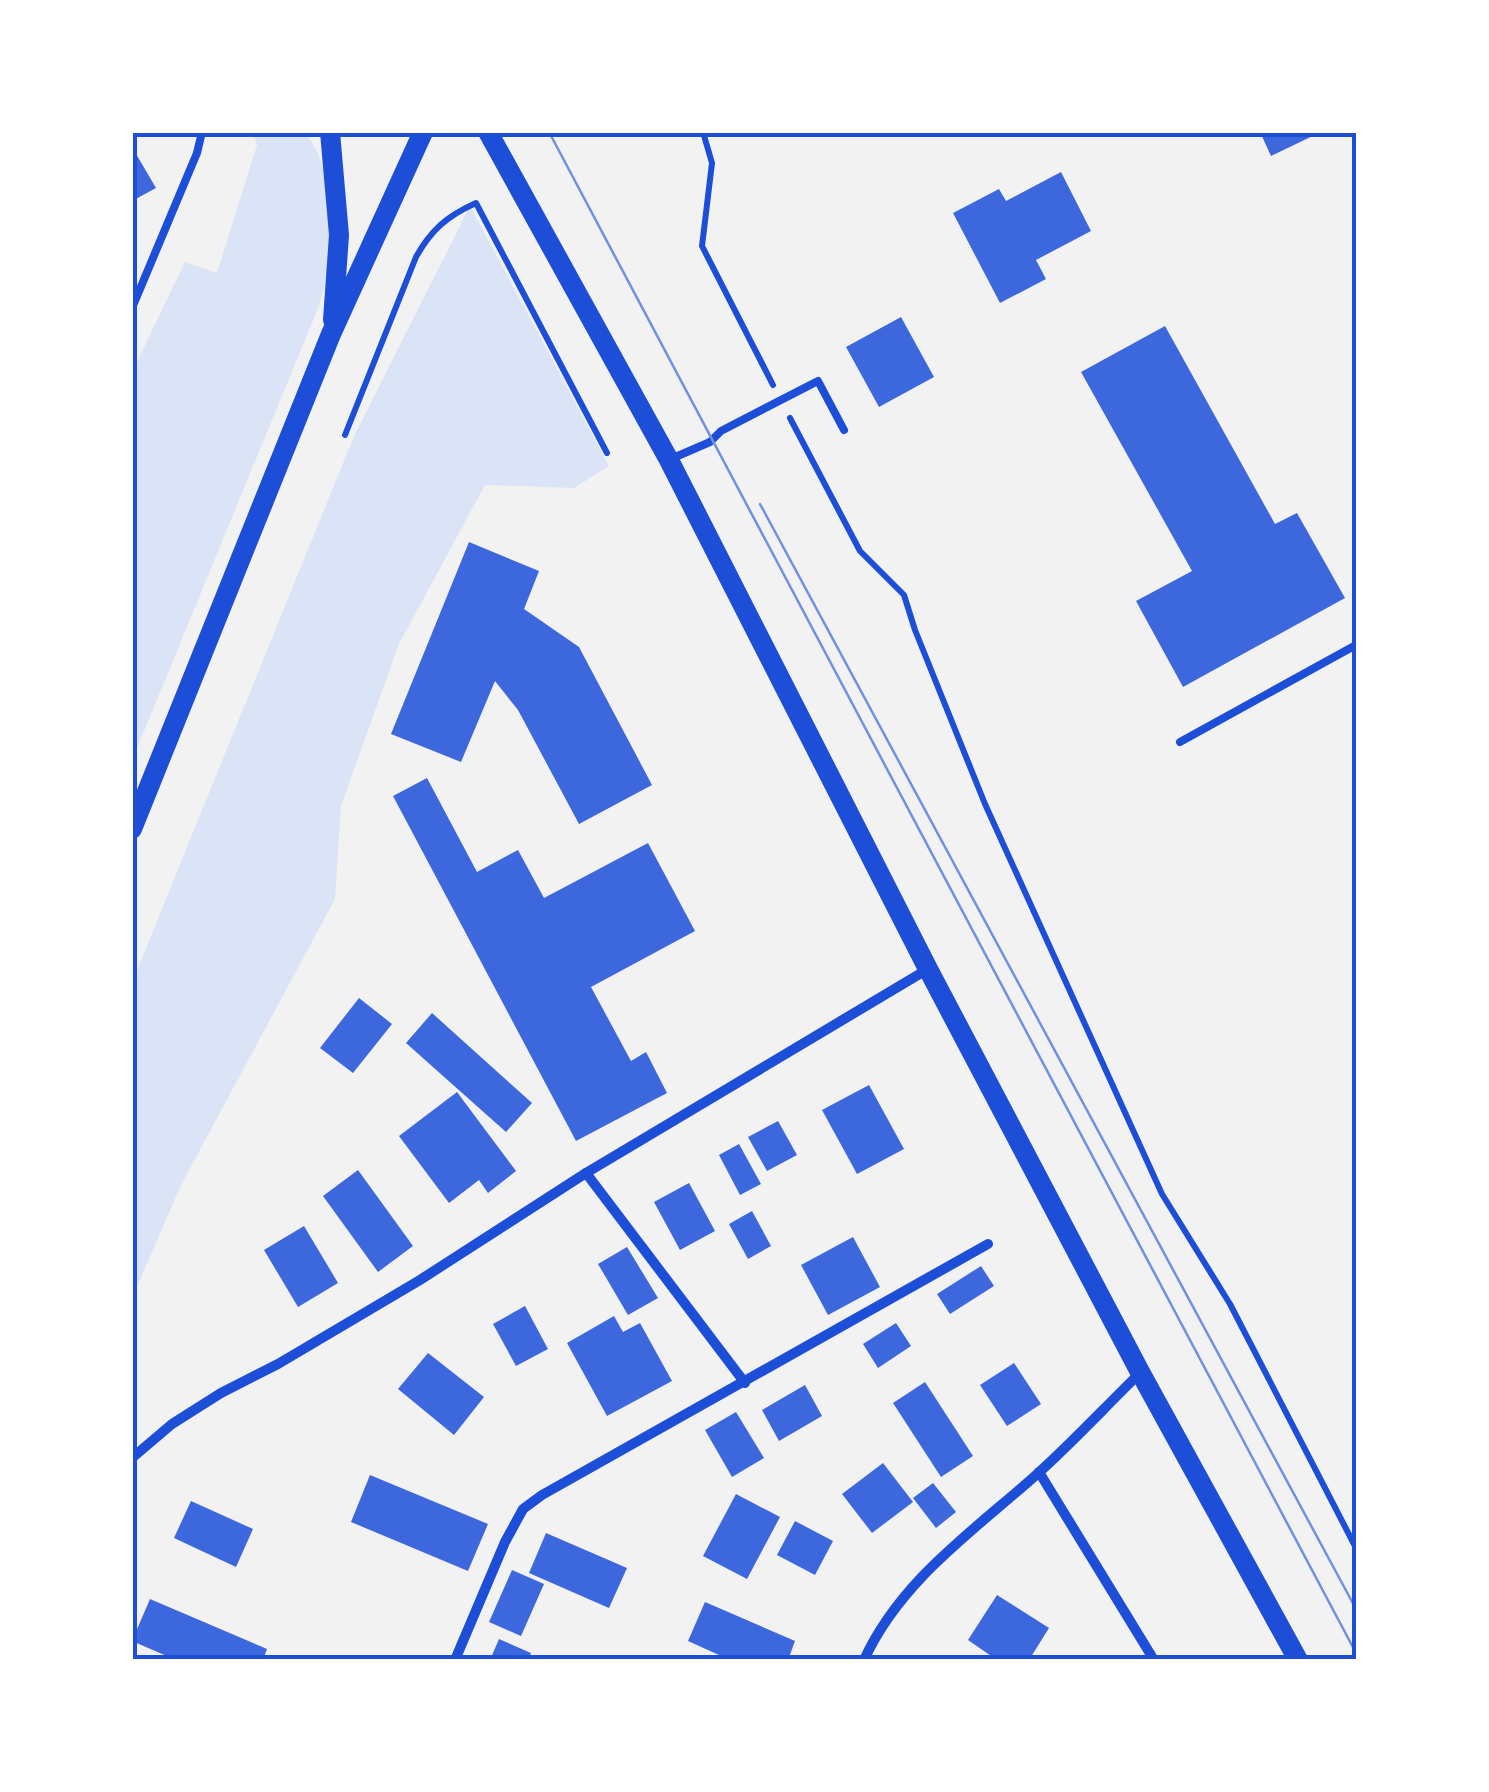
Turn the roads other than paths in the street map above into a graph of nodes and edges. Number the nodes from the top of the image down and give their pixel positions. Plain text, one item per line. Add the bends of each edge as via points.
1 (202, 132) edge
2 (330, 132) edge
3 (423, 132) edge
4 (488, 132) edge
5 (132, 308) edge
6 (332, 334) junction
7 (844, 430) dead end
8 (670, 460) junction
9 (1356, 644) edge
10 (1180, 742) dead end
11 (132, 829) edge
12 (928, 969) junction
13 (586, 1172) junction
14 (988, 1244) dead end
15 (1140, 1372) junction
16 (745, 1383) junction
17 (132, 1458) edge
18 (1039, 1472) junction
19 (455, 1660) edge
20 (864, 1660) edge
21 (1154, 1660) edge
22 (1298, 1660) edge

1 - 5 lane
2 - 6 main road via 339,235
3 - 6 main road
4 - 8 main road
6 - 11 main road
7 - 8 lane via 818,381
8 - 12 main road
9 - 10 lane
12 - 13 street
12 - 15 main road
13 - 16 street
13 - 17 street via 420,1280 221,1393
14 - 16 street
15 - 18 street
15 - 22 main road
16 - 19 street via 523,1509
18 - 20 street via 920,1575
18 - 21 street

